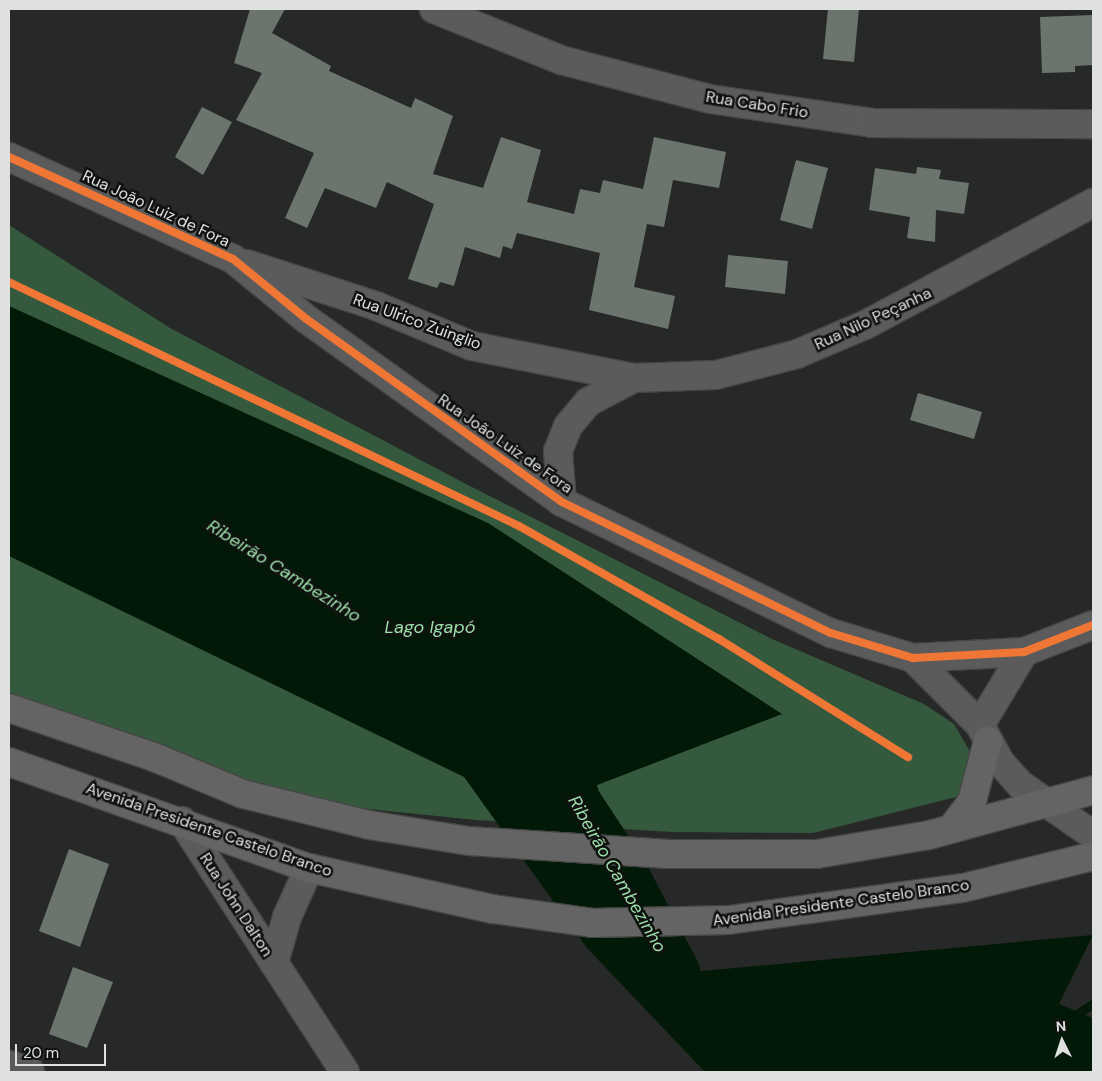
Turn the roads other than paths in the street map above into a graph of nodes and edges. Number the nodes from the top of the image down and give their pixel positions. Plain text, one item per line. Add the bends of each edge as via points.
1 (434, 9) edge
2 (1093, 124) edge
3 (9, 157) edge
4 (1093, 203) edge
5 (233, 260) junction
6 (634, 378) junction
7 (562, 502) junction
8 (1093, 627) edge
9 (1024, 652) junction
10 (913, 658) junction
11 (9, 708) edge
12 (984, 733) junction
13 (9, 762) edge
14 (1093, 790) edge
15 (1049, 801) junction
16 (182, 821) junction
17 (952, 828) junction
18 (1093, 835) edge
19 (1093, 856) edge
20 (309, 868) junction
21 (274, 963) junction
22 (9, 1064) edge
23 (30, 1072) edge
24 (345, 1072) edge

1 - 2 street, Rua Cabo Frio via 561,60 710,99 872,123
3 - 5 street, Rua João Luiz de Fora
4 - 6 street, Rua Nilo Peçanha via 955,280 797,354 716,375
5 - 6 street, Rua Ulrico Zuinglio via 376,306 472,346
5 - 7 street, Rua João Luiz de Fora via 305,318
6 - 7 street via 588,402 568,426 558,451
7 - 10 street, Rua João Luiz de Fora via 831,633
8 - 9 street, Rua João Luiz de Fora
9 - 10 street, Rua João Luiz de Fora
9 - 12 street
10 - 12 street, Rua João Luiz de Fora
11 - 17 main road via 154,757 243,794 369,825 469,841 669,854 816,854
12 - 15 street, Rua João Luiz de Fora via 1021,785
12 - 17 main road via 972,801
13 - 16 main road, Avenida Presidente Castelo Branco
14 - 15 main road
15 - 17 main road
15 - 18 street, Rua João Luiz de Fora
16 - 20 main road, Avenida Presidente Castelo Branco
16 - 21 street, Rua John Dalton
19 - 20 main road, Avenida Presidente Castelo Branco via 963,888 729,920 592,923 493,909
20 - 21 street, Rua John Dalton via 287,917
21 - 24 street, Rua John Dalton
22 - 23 street

